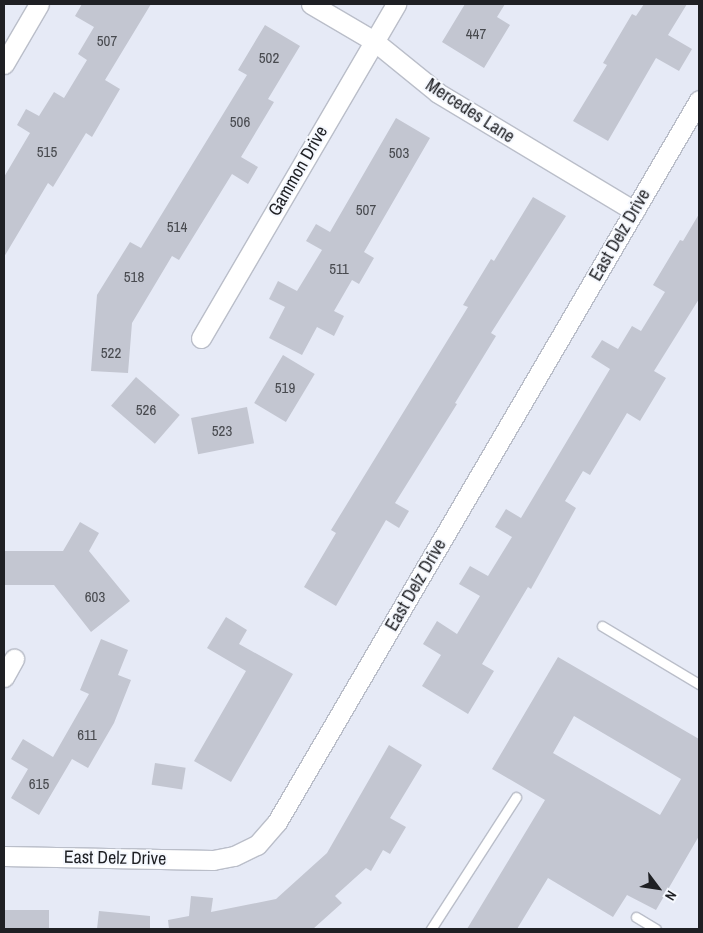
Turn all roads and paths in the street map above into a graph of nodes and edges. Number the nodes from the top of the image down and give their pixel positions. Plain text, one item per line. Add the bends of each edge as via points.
1 (39, 4) edge
2 (311, 4) edge
3 (396, 4) edge
4 (374, 41) junction
5 (4, 64) edge
6 (699, 100) edge
7 (634, 211) junction
8 (201, 338) dead end
9 (602, 626) dead end
10 (14, 659) dead end
11 (4, 677) edge
12 (699, 684) edge
13 (516, 797) dead end
14 (4, 856) edge
15 (636, 917) dead end
16 (431, 929) edge
17 (656, 929) edge

1 - 5 street
2 - 4 street, Mercedes Lane
3 - 4 street, Gammon Drive
4 - 7 street, Mercedes Lane via 438,93
4 - 8 street, Gammon Drive
6 - 7 street, East Delz Drive
7 - 14 street, East Delz Drive via 277,822 257,845 234,856 213,860
9 - 12 lane
10 - 11 street
13 - 16 lane
15 - 17 lane

